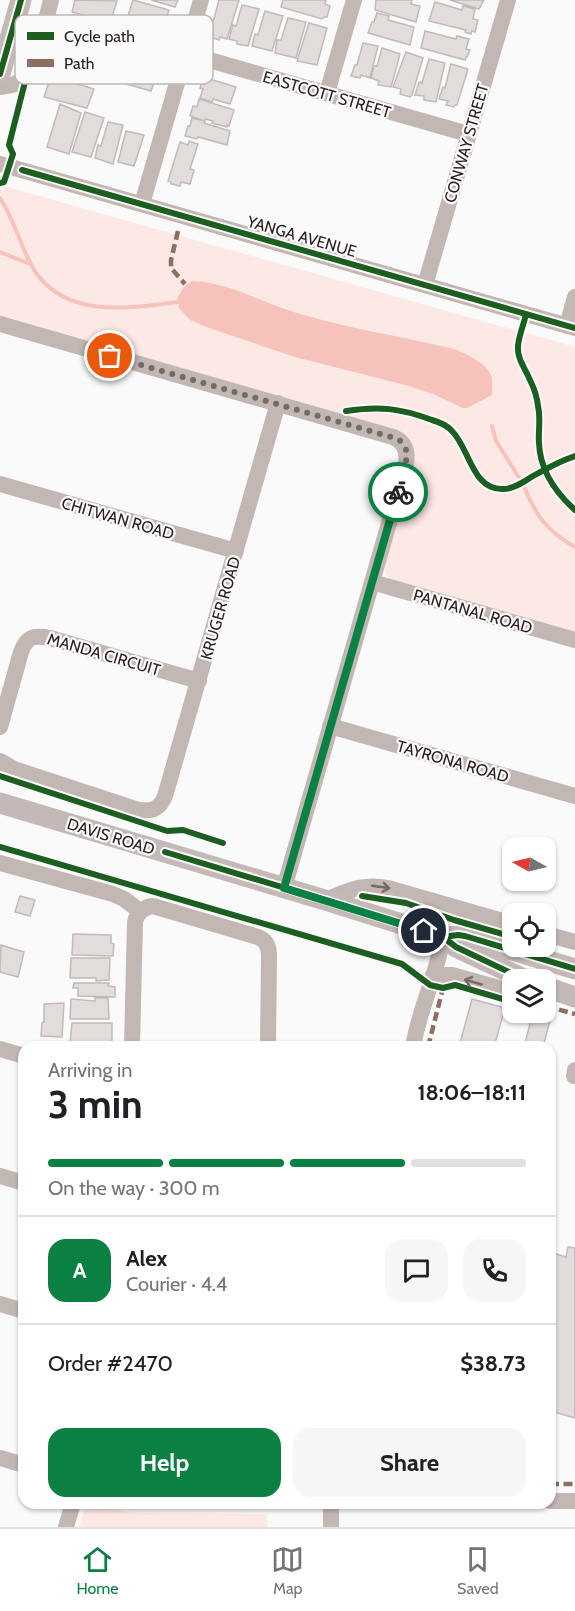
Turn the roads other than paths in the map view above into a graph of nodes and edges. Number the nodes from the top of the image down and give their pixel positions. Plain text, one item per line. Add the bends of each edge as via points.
1 (21, 0) edge
2 (51, 0) edge
3 (201, 0) edge
4 (354, 0) edge
5 (508, 0) edge
6 (17, 15) edge
7 (47, 15) edge
8 (197, 15) edge
9 (15, 21) edge
10 (213, 61) edge
11 (0, 74) edge
12 (16, 84) edge
13 (177, 84) edge
14 (0, 87) edge
15 (327, 93) junction
16 (468, 134) junction
17 (0, 164) edge
18 (0, 171) edge
19 (22, 171) junction
20 (142, 204) junction
21 (425, 285) junction
22 (575, 297) edge
23 (0, 324) edge
24 (571, 327) edge
25 (278, 403) junction
26 (0, 484) edge
27 (236, 551) junction
28 (372, 582) junction
29 (575, 640) edge
30 (199, 681) junction
31 (330, 726) junction
32 (0, 727) edge
33 (0, 761) edge
34 (575, 796) edge
35 (0, 803) edge
36 (0, 863) edge
37 (284, 888) junction
38 (325, 900) junction
39 (140, 911) junction
40 (502, 921) edge
41 (556, 937) edge
42 (443, 938) junction
43 (575, 942) edge
44 (503, 969) edge
45 (575, 969) edge
46 (433, 975) junction
47 (502, 989) edge
48 (132, 1041) edge
49 (268, 1041) edge
50 (414, 1041) edge
51 (0, 1049) edge
52 (18, 1054) edge
53 (0, 1176) edge
54 (18, 1181) edge
55 (0, 1304) edge
56 (18, 1309) edge
57 (0, 1458) edge
58 (18, 1462) edge
59 (556, 1501) edge
60 (575, 1501) edge
61 (71, 1509) edge
62 (331, 1509) edge
63 (66, 1527) edge
64 (331, 1527) edge

1 - 6 main road
2 - 7 street
3 - 8 street
4 - 15 street
5 - 16 street, CONWAY STREET
9 - 11 main road
10 - 15 street, EASTCOTT STREET
12 - 14 street
13 - 20 street
15 - 16 street, EASTCOTT STREET
16 - 21 street, CONWAY STREET
17 - 19 street, YANGA AVENUE
18 - 19 street, YANGA AVENUE
19 - 20 street, YANGA AVENUE
20 - 21 street, YANGA AVENUE
21 - 24 street, YANGA AVENUE
22 - 24 street
23 - 25 street
25 - 27 street, KRUGER ROAD
25 - 28 street via 393,437 407,451
26 - 27 street, CHITWAN ROAD
27 - 30 street, KRUGER ROAD
28 - 29 street, PANTANAL ROAD
28 - 31 street
30 - 32 street, MANDA CIRCUIT via 38,636 27,641 21,652
30 - 33 street, KRUGER ROAD via 165,796 155,810 135,809
31 - 34 street, TAYRONA ROAD
31 - 37 street
35 - 37 main road, DAVIS ROAD
36 - 39 street via 113,894
37 - 38 main road, DAVIS ROAD
38 -> 40 street via 358,887 376,886
38 - 42 main road, DAVIS ROAD
39 - 48 street via 134,928
39 - 49 street via 157,907 262,938 269,955
41 - 43 street
42 - 44 main road, DAVIS ROAD
42 - 45 main road, DAVIS ROAD via 465,936
42 - 46 street
47 -> 46 street via 452,975
46 - 50 street
51 - 52 street
53 - 54 street
55 - 56 street
57 - 58 street
59 - 60 street
61 - 63 street
62 - 64 street

